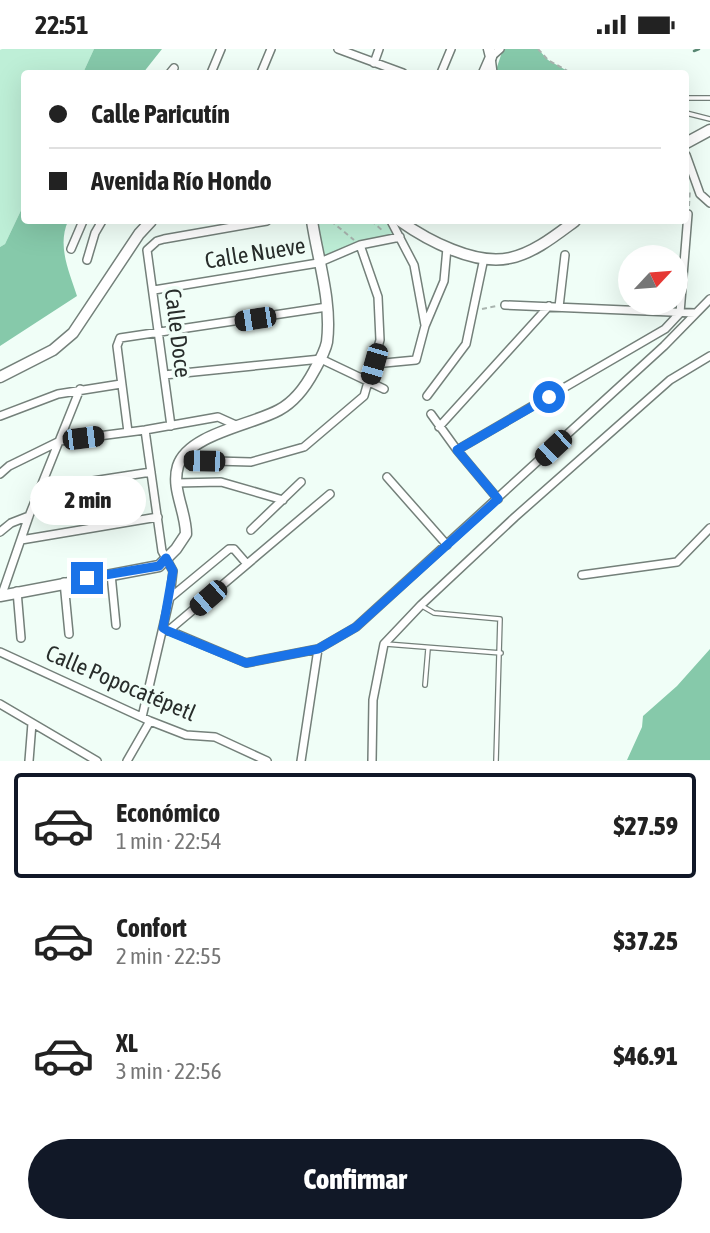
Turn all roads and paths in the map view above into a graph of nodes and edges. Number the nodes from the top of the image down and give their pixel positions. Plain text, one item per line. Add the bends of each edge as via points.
1 (222, 49) edge
2 (271, 49) edge
3 (338, 49) edge
4 (379, 49) edge
5 (451, 49) edge
6 (500, 49) edge
7 (538, 49) edge
8 (490, 53) edge
9 (374, 63) junction
10 (212, 70) edge
11 (262, 70) edge
12 (394, 70) edge
13 (442, 70) edge
14 (485, 70) edge
15 (566, 70) edge
16 (689, 98) edge
17 (710, 98) edge
18 (689, 114) edge
19 (710, 119) edge
20 (710, 130) edge
21 (689, 141) edge
22 (689, 164) edge
23 (691, 170) junction
24 (689, 199) edge
25 (710, 203) edge
26 (82, 224) edge
27 (100, 224) edge
28 (148, 224) edge
29 (250, 224) edge
30 (312, 224) edge
31 (335, 224) edge
32 (375, 224) edge
33 (393, 224) edge
34 (409, 224) edge
35 (571, 224) edge
36 (687, 224) edge
37 (400, 237) junction
38 (391, 239) junction
39 (360, 245) junction
40 (685, 245) edge
41 (447, 247) junction
42 (71, 249) dead end
43 (565, 255) dead end
44 (484, 258) junction
45 (87, 260) dead end
46 (318, 263) junction
47 (154, 289) junction
48 (710, 299) edge
49 (505, 305) joint
50 (549, 306) junction
51 (559, 306) junction
52 (327, 307) junction
53 (618, 309) edge
54 (472, 311) junction
55 (688, 313) edge
56 (695, 313) junction
57 (678, 315) edge
58 (425, 326) junction
59 (159, 334) junction
60 (710, 356) edge
61 (321, 359) junction
62 (374, 364) junction
63 (164, 375) junction
64 (0, 377) edge
65 (368, 382) junction
66 (121, 384) junction
67 (384, 389) dead end
68 (80, 390) junction
69 (427, 396) dead end
70 (431, 414) dead end
71 (0, 416) edge
72 (171, 426) junction
73 (239, 426) junction
74 (439, 427) junction
75 (145, 430) junction
76 (128, 432) junction
77 (60, 441) junction
78 (457, 450) junction
79 (180, 460) junction
80 (151, 472) junction
81 (0, 474) edge
82 (387, 477) dead end
83 (301, 482) dead end
84 (176, 483) junction
85 (41, 489) junction
86 (330, 494) dead end
87 (498, 499) junction
88 (283, 500) junction
89 (29, 516) junction
90 (158, 517) junction
91 (710, 528) edge
92 (251, 530) dead end
93 (0, 532) edge
94 (21, 540) junction
95 (447, 545) junction
96 (166, 558) junction
97 (247, 564) junction
98 (110, 574) junction
99 (582, 575) dead end
100 (64, 582) junction
101 (17, 591) junction
102 (1, 595) edge
103 (170, 597) junction
104 (421, 605) junction
105 (116, 625) dead end
106 (166, 630) junction
107 (69, 634) dead end
108 (22, 638) dead end
109 (384, 644) junction
110 (318, 649) junction
111 (428, 649) junction
112 (0, 652) edge
113 (500, 653) junction
114 (425, 685) dead end
115 (0, 703) edge
116 (146, 719) junction
117 (32, 723) junction
118 (29, 761) edge
119 (97, 761) edge
120 (127, 761) edge
121 (267, 761) edge
122 (301, 761) edge
123 (372, 761) edge
124 (496, 761) edge

1 - 10 street
2 - 11 street
3 - 9 street
4 - 9 street
5 - 13 street
6 - 8 street
7 - 15 path
8 - 14 street
9 - 12 street
16 - 17 lane
18 - 19 lane
20 - 21 street
22 - 23 street
23 - 24 path
23 - 25 street via 700,194
26 - 42 street
27 - 45 street
28 - 64 street via 73,333 53,350
29 - 47 street, Calle Doce via 164,239 150,246
30 - 46 street
31 - 39 path
32 - 38 path
33 - 37 street
34 - 41 street
35 - 44 street via 532,249 509,258
36 - 40 street
37 - 38 street, Calle Nueve
37 - 58 street via 414,265
38 - 39 street, Calle Nueve
39 - 46 street, Calle Nueve
39 - 62 street via 378,297 380,339
41 - 44 street
41 - 58 street via 444,281
43 - 51 street
44 - 54 street
46 - 47 street, Calle Nueve
46 - 52 street
47 - 59 street, Calle Doce
48 - 56 street
49 - 50 street
49 - 54 path
50 - 51 street
50 - 74 street
51 - 53 street
52 - 59 street
52 - 61 street
54 - 69 street via 466,345
55 - 56 street
56 - 87 street
57 - 78 street via 665,329
58 - 62 street via 416,360
59 - 63 street, Calle Doce
59 - 66 street via 118,340
60 - 104 street via 670,380
61 - 63 street
61 - 65 street
61 - 73 street via 306,386 280,410
62 - 65 street
63 - 72 street, Calle Doce
65 - 67 street
65 - 79 street via 364,396 304,447 251,462
66 - 68 street
66 - 76 street
68 - 71 street
68 - 77 street
70 - 74 street
72 - 73 street via 218,417
72 - 75 street
73 - 79 street via 203,441
74 - 78 street
75 - 76 street
75 - 80 street
76 - 77 street
77 - 81 street
77 - 85 street
78 - 87 street
79 - 84 street
80 - 85 street
80 - 90 street
82 - 95 street
83 - 88 street
84 - 88 street via 221,482
84 - 96 street via 186,534
85 - 89 street
86 - 97 street
87 - 95 street
88 - 92 street
89 - 93 street
89 - 94 street
90 - 94 street
90 - 96 street
91 - 99 street via 677,562
94 - 102 street
95 - 110 street via 356,627
96 - 98 street via 159,566
96 - 103 street via 173,571
97 - 103 street via 229,549
97 - 106 street
98 - 100 street
98 - 105 street
100 - 101 street
100 - 107 street
101 - 102 street
101 - 108 street
103 - 106 street
104 - 109 street
104 - 113 lane via 434,613 500,619
106 - 110 street via 246,663
106 - 116 street
109 - 111 lane
109 - 123 street via 373,700
110 - 122 street
111 - 113 lane
111 - 114 lane
112 - 116 street, Calle Popocatépetl
113 - 124 lane
115 - 117 street
116 - 120 street
116 - 121 street, Calle Popocatépetl via 186,735 215,737
117 - 118 street
117 - 119 street

